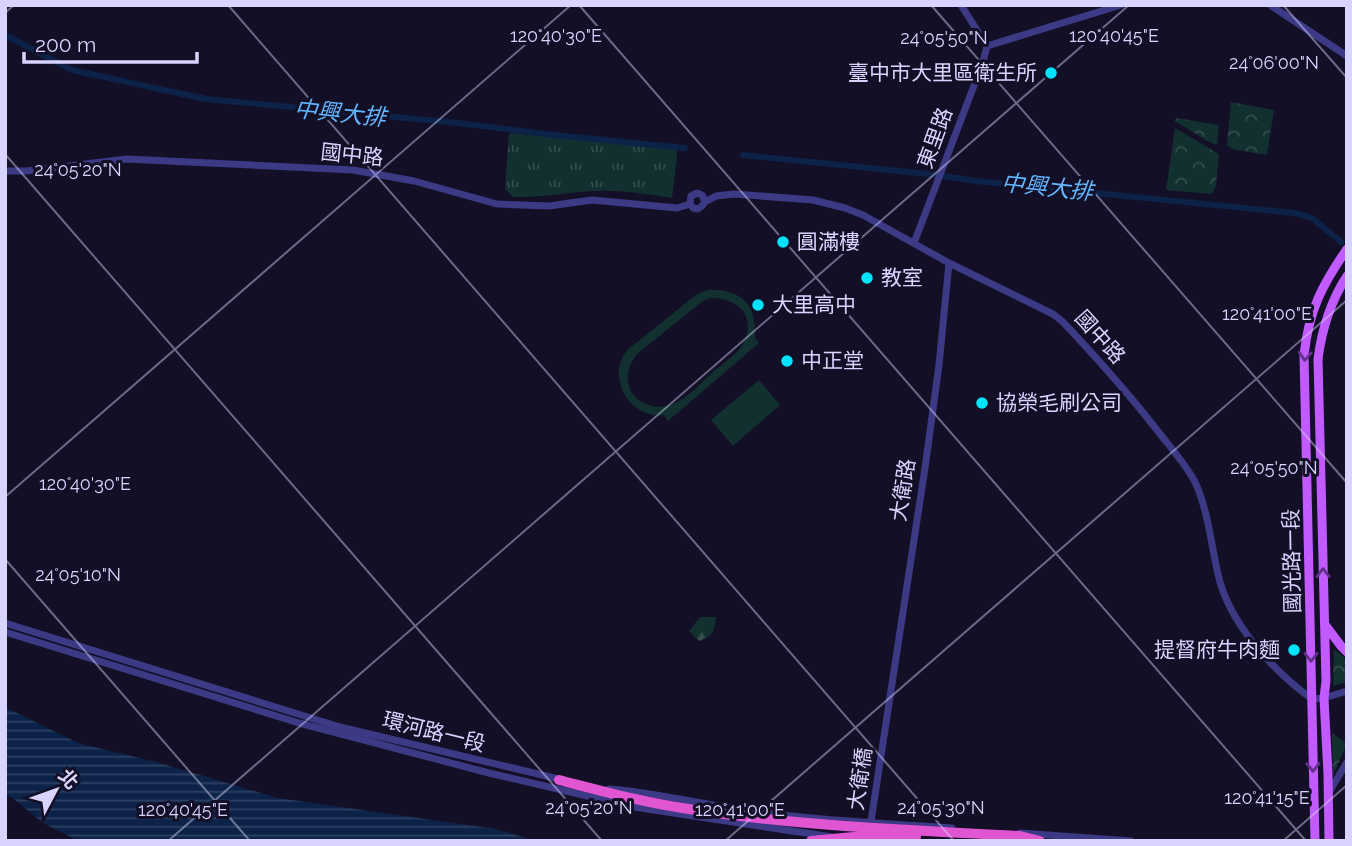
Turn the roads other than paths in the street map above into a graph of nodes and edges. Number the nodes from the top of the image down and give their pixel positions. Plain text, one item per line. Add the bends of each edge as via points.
1 (961, 5) edge
2 (1121, 5) edge
3 (1270, 5) edge
4 (986, 46) junction
5 (1347, 56) edge
6 (5, 171) edge
7 (705, 202) junction
8 (690, 204) junction
9 (914, 243) junction
10 (1347, 249) edge
11 (949, 263) junction
12 (1347, 276) edge
13 (5, 623) edge
14 (1325, 623) junction
15 (5, 632) edge
16 (1347, 652) edge
17 (1347, 691) edge
18 (1324, 698) junction
19 (1312, 699) junction
20 (886, 722) joint
21 (1347, 762) edge
22 (559, 780) junction
23 (1328, 794) junction
24 (811, 841) edge
25 (846, 841) edge
26 (868, 841) edge
27 (1007, 841) edge
28 (1040, 841) edge
29 (1131, 841) edge
30 (1315, 841) edge
31 (1329, 841) edge

1 - 4 street
2 - 4 street
3 - 5 street
4 - 9 street, 東里路
6 - 8 street, 國中路 via 127,159 256,165 353,170 497,204 549,206 592,200 677,208
7 - 8 street, 國中路 via 698,209
7 - 8 street, 國中路 via 697,193
7 - 9 street, 國中路 via 734,194 813,200 863,215
9 - 11 street, 國中路
10 -> 19 main road, 國光路一段 via 1317,300 1304,355
11 - 19 street, 國中路 via 1059,318 1138,405 1195,483 1231,610 1280,674
11 - 20 street, 大衛路 via 934,404
14 -> 12 main road, 國光路一段 via 1318,359 1326,317
13 - 22 street, 環河路一段 via 340,727
14 - 16 main road
14 - 18 main road, 國光路一段
15 - 25 street, 環河路一段 via 299,723 476,769 634,807
17 - 18 street
18 - 19 street
18 - 23 main road, 國光路一段
19 -> 30 main road, 國光路一段
20 - 26 street, 大衛橋
21 - 23 street
22 - 28 highway via 737,816
22 - 29 street, 環河路一段 via 826,820
23 - 31 main road, 國光路一段
24 - 27 highway via 875,835

